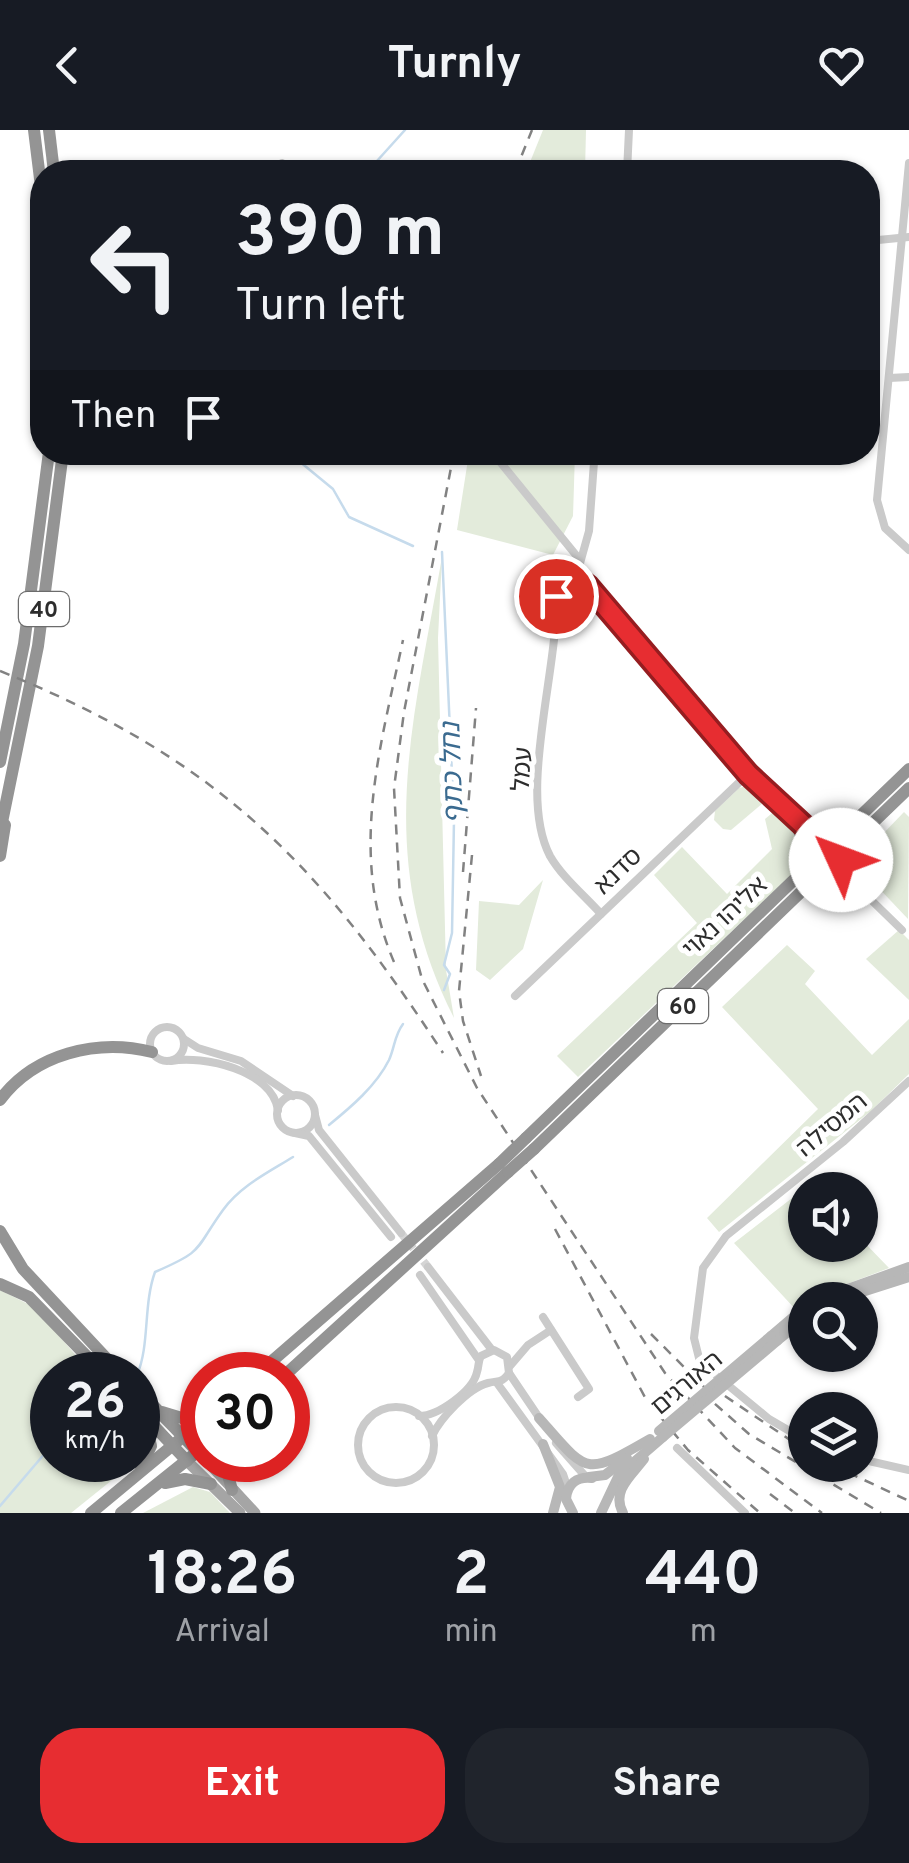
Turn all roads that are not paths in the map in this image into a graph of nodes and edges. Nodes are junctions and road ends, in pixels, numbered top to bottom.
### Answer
1 (34, 130) edge
2 (48, 130) edge
3 (630, 130) edge
4 (38, 160) edge
5 (52, 160) edge
6 (628, 160) edge
7 (909, 163) edge
8 (906, 236) edge
9 (880, 239) edge
10 (909, 377) edge
11 (888, 378) junction
12 (47, 465) edge
13 (61, 465) edge
14 (502, 465) edge
15 (594, 465) edge
16 (909, 550) edge
17 (580, 558) junction
18 (566, 567) junction
19 (578, 576) junction
20 (576, 589) junction
21 (556, 590) junction
22 (566, 594) junction
23 (596, 594) junction
24 (556, 608) junction
25 (7, 763) edge
26 (909, 769) edge
27 (748, 774) junction
28 (909, 788) edge
29 (850, 827) junction
30 (801, 828) junction
31 (0, 832) edge
32 (0, 856) edge
33 (830, 856) junction
34 (800, 876) junction
35 (601, 914) junction
36 (902, 930) dead end
37 (516, 996) dead end
38 (184, 1038) junction
39 (152, 1052) junction
40 (171, 1061) junction
41 (909, 1080) edge
42 (293, 1096) junction
43 (0, 1100) edge
44 (278, 1110) junction
45 (315, 1115) junction
46 (283, 1127) junction
47 (295, 1132) junction
48 (272, 1136) dead end
49 (530, 1143) junction
50 (504, 1168) junction
51 (0, 1228) edge
52 (401, 1233) tunnel mouth
53 (391, 1237) tunnel mouth
54 (909, 1267) edge
55 (428, 1268) tunnel mouth
56 (420, 1275) tunnel mouth
57 (909, 1277) edge
58 (867, 1282) edge
59 (0, 1284) edge
60 (878, 1287) edge
61 (543, 1317) dead end
62 (788, 1325) edge
63 (551, 1330) junction
64 (788, 1330) edge
65 (774, 1339) junction
66 (528, 1346) junction
67 (496, 1351) junction
68 (84, 1352) edge
69 (100, 1352) edge
70 (284, 1352) edge
71 (309, 1352) edge
72 (478, 1359) junction
73 (510, 1369) junction
74 (478, 1372) junction
75 (493, 1383) junction
76 (578, 1397) dead end
77 (419, 1416) junction
78 (538, 1418) junction
79 (160, 1425) edge
80 (788, 1430) edge
81 (432, 1436) junction
82 (658, 1436) junction
83 (178, 1441) joint
84 (543, 1444) junction
85 (678, 1448) dead end
86 (160, 1456) edge
87 (878, 1463) edge
88 (180, 1469) edge
89 (909, 1470) edge
90 (587, 1478) junction
91 (129, 1482) edge
92 (224, 1482) edge
93 (230, 1482) edge
94 (210, 1484) joint
95 (232, 1490) junction
96 (568, 1490) junction
97 (149, 1491) junction
98 (607, 1507) edge
99 (567, 1510) edge
100 (91, 1513) edge
101 (120, 1513) edge
102 (240, 1513) edge
103 (255, 1513) edge
104 (553, 1513) edge
105 (624, 1513) edge
106 (745, 1513) edge

1 - 4 highway
2 - 5 highway
3 - 6 street
7 - 8 street
8 - 9 street
8 - 11 street
10 - 11 street
11 - 16 street
12 - 25 highway, 40
13 - 25 highway, 40
14 - 17 street
15 - 17 street
17 - 18 street
17 - 19 street
18 - 19 street
18 - 21 street
19 - 20 street
19 - 23 street
20 - 22 street
20 - 23 street
21 - 22 street
21 - 24 street, עמל
22 - 24 street, עמל
23 - 27 street
24 - 35 street, עמל
25 - 31 highway, 40
25 - 32 highway
26 - 29 highway, אליהו נאוי / 60
27 - 30 street
27 - 35 street, סדנא
28 - 33 highway, אליהו נאוי / 60
29 - 30 highway
29 - 33 highway, אליהו נאוי / 60
30 - 33 street
30 - 34 highway
33 - 34 highway, אליהו נאוי / 60
33 - 36 street
33 - 49 highway, אליהו נאוי / 60
34 - 49 highway, אליהו נאוי / 60
35 - 37 street, סדנא
38 - 39 street
38 - 40 street
38 - 42 street
39 - 40 street
39 - 43 highway
40 - 44 street
41 - 80 street, המסילה
42 - 44 street
42 - 45 street
44 - 46 street
45 - 47 street
45 - 52 street
46 - 47 street
46 - 48 street
47 - 53 street
49 - 50 highway, 60, bridge
50 - 70 highway, 60
50 - 71 highway, 60
51 - 69 highway
54 - 58 street
55 - 67 street
56 - 72 street
57 - 60 street
59 - 68 highway
61 - 63 street
62 - 65 street, האורגים
63 - 66 street
63 - 76 street
64 - 65 street, האורגים
65 - 82 street, האורגים, bridge
66 - 67 street
66 - 73 street
67 - 72 street
67 - 73 street
72 - 74 street
73 - 75 street
73 - 78 street
74 - 75 street
74 - 77 street
75 - 81 street
75 - 84 street
77 - 81 street
77 - 81 street
78 - 82 street
78 - 90 street
79 - 83 highway
82 - 90 street, האורגים
82 - 98 street, האורגים
82 - 105 street
83 - 86 highway
84 - 96 street
84 - 104 street
85 - 106 street
87 - 89 street
88 - 97 highway
90 - 96 street, האורגים
90 - 98 street
91 - 100 highway
92 - 95 main road
93 - 95 highway
94 - 97 highway
94 - 102 main road
95 - 103 main road
96 - 99 street
97 - 101 highway

